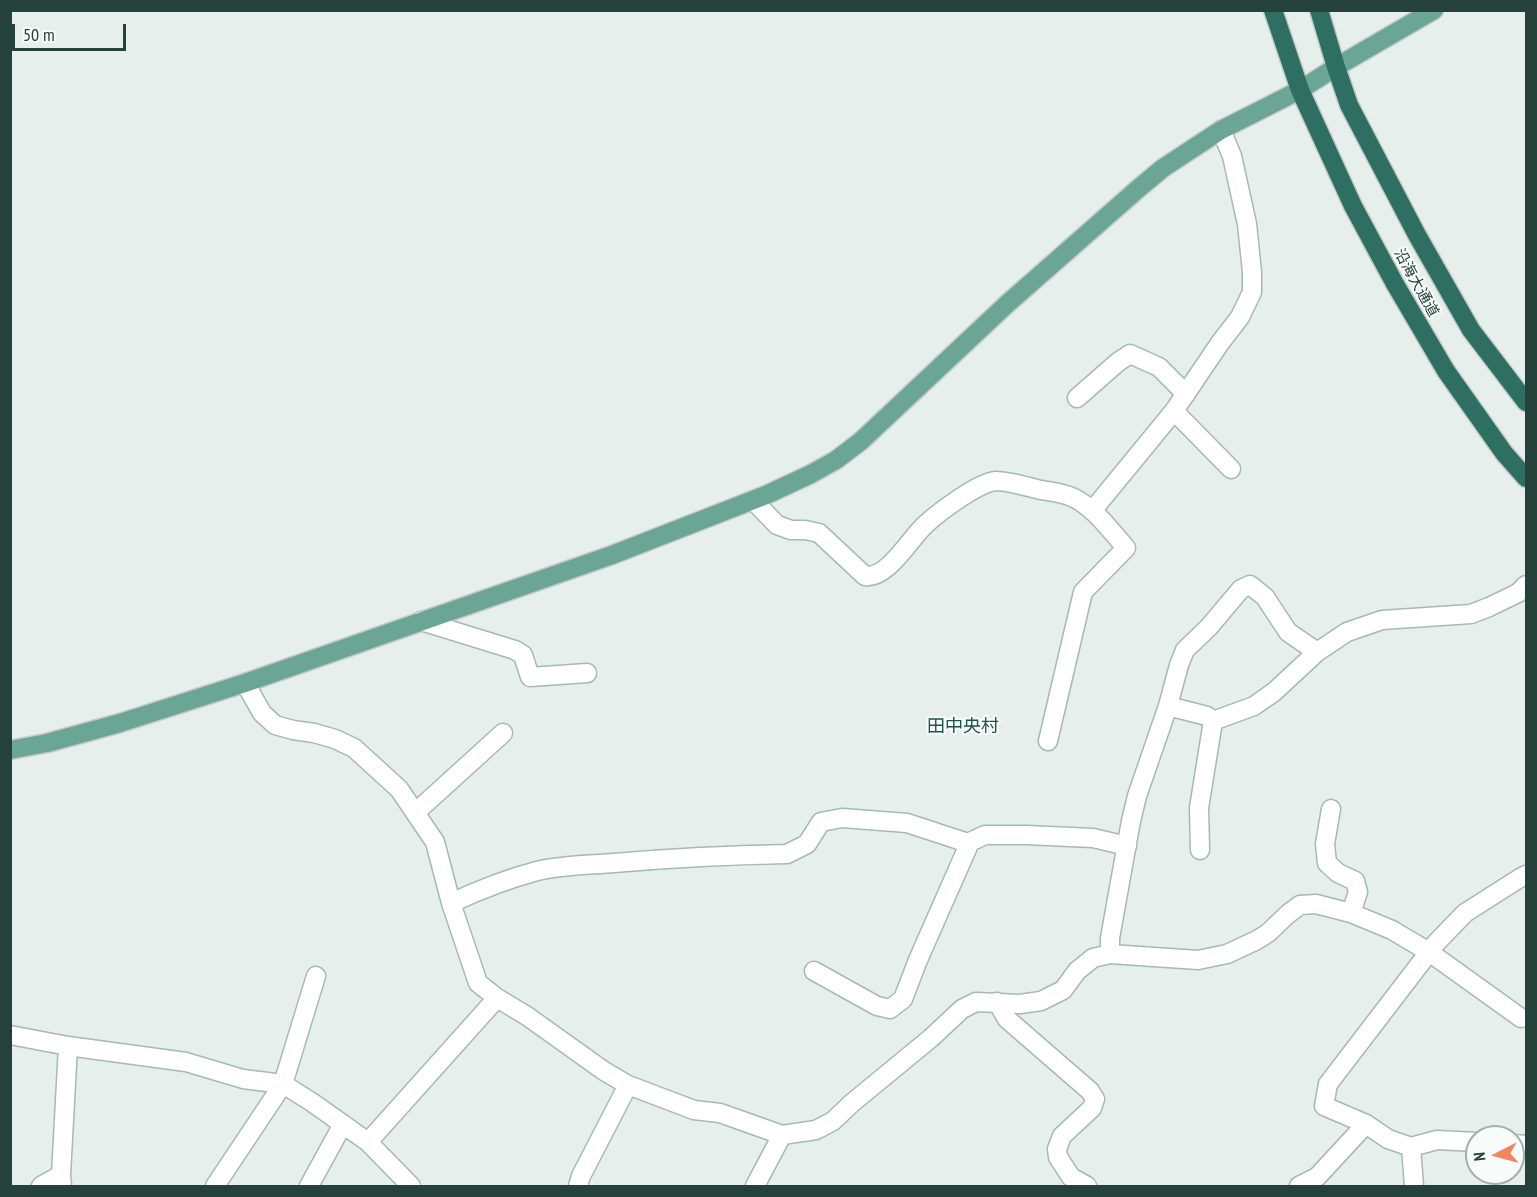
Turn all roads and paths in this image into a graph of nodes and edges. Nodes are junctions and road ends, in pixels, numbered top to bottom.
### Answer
1 (1274, 10) edge
2 (1319, 10) edge
3 (1434, 10) edge
4 (1336, 67) junction
5 (1300, 90) junction
6 (1221, 130) junction
7 (1186, 394) junction
8 (1077, 398) dead end
9 (1527, 402) edge
10 (1174, 411) junction
11 (1231, 470) dead end
12 (1527, 478) edge
13 (753, 500) junction
14 (1092, 511) junction
15 (1527, 585) edge
16 (421, 621) junction
17 (1317, 652) junction
18 (587, 673) dead end
19 (245, 683) junction
20 (1168, 706) junction
21 (1213, 721) junction
22 (503, 733) dead end
23 (1048, 741) dead end
24 (10, 750) edge
25 (1331, 809) dead end
26 (416, 812) junction
27 (970, 842) junction
28 (1127, 846) junction
29 (1200, 850) dead end
30 (1527, 875) edge
31 (451, 903) junction
32 (1351, 913) junction
33 (1429, 952) junction
34 (1110, 954) junction
35 (814, 971) dead end
36 (316, 976) dead end
37 (498, 998) junction
38 (997, 1002) junction
39 (1521, 1018) dead end
40 (10, 1035) edge
41 (68, 1046) junction
42 (283, 1084) junction
43 (628, 1085) junction
44 (343, 1124) junction
45 (1366, 1125) junction
46 (782, 1135) junction
47 (1465, 1141) edge
48 (368, 1142) junction
49 (1411, 1147) junction
50 (61, 1181) edge
51 (1073, 1183) edge
52 (40, 1186) edge
53 (215, 1186) edge
54 (309, 1186) edge
55 (411, 1186) edge
56 (578, 1186) edge
57 (755, 1186) edge
58 (1299, 1186) edge
59 (1414, 1186) edge

1 - 5 highway, 沿海大通道
2 - 4 highway, 沿海大通道
3 - 4 main road
4 - 5 main road
4 - 9 highway, 沿海大通道
5 - 6 main road
5 - 12 highway, 沿海大通道
6 - 7 street
6 - 13 main road
7 - 8 street
7 - 10 street
10 - 11 street
10 - 14 street
13 - 14 street
13 - 16 main road
14 - 23 street
15 - 17 street
16 - 18 street
16 - 19 main road
17 - 20 street
17 - 21 street
19 - 24 main road
19 - 26 street
20 - 21 street
20 - 28 street
21 - 29 street
22 - 26 street
25 - 32 street
26 - 31 street
27 - 28 street
27 - 31 street
27 - 35 street
28 - 34 street
30 - 33 street
31 - 37 street
32 - 33 street
32 - 34 street
33 - 39 street
33 - 45 street
34 - 38 street
36 - 42 street
37 - 43 street
37 - 48 street
38 - 46 street
38 - 51 street
40 - 41 street
41 - 42 street
41 - 50 street
42 - 44 street
42 - 53 street
43 - 46 street
43 - 56 street
44 - 48 street
44 - 54 street
45 - 49 street
45 - 58 street
46 - 57 street
47 - 49 street
48 - 55 street
49 - 59 street
50 - 52 street

